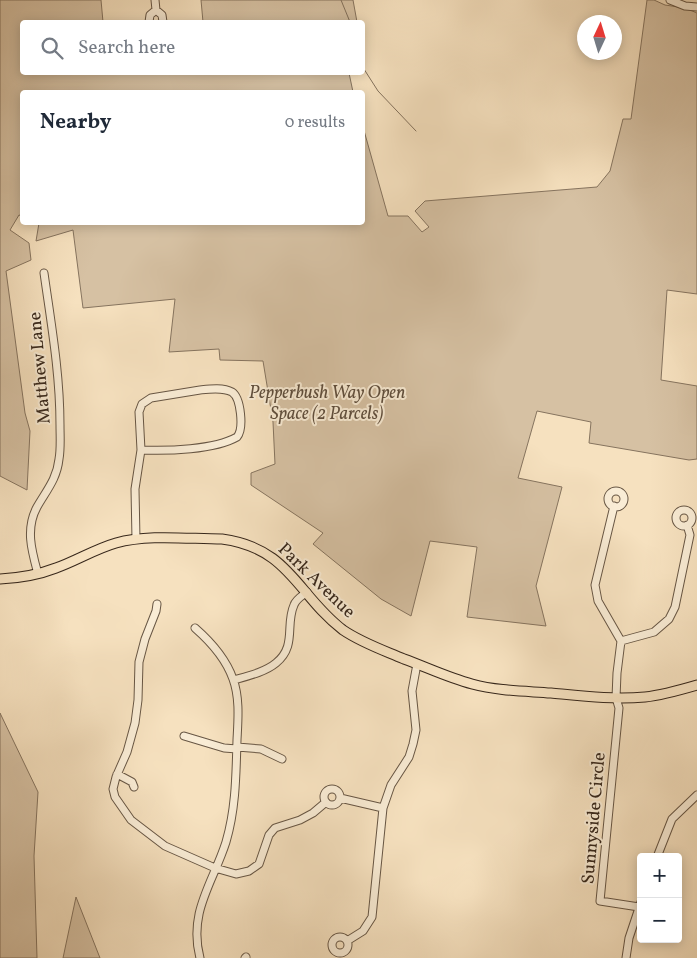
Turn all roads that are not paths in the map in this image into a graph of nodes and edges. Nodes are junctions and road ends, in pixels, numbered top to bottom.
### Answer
1 (155, 0) edge
2 (670, 0) edge
3 (686, 3) edge
4 (697, 7) edge
5 (156, 10) junction
6 (149, 20) edge
7 (163, 20) edge
8 (44, 272) dead end
9 (141, 450) junction
10 (614, 506) dead end
11 (687, 525) dead end
12 (136, 539) junction
13 (38, 574) junction
14 (0, 579) edge
15 (307, 592) junction
16 (157, 604) dead end
17 (195, 628) dead end
18 (621, 641) junction
19 (417, 664) junction
20 (234, 680) junction
21 (697, 685) edge
22 (616, 698) junction
23 (184, 736) dead end
24 (237, 748) junction
25 (282, 759) dead end
26 (117, 774) junction
27 (134, 787) dead end
28 (697, 795) edge
29 (340, 798) junction
30 (326, 802) junction
31 (382, 808) junction
32 (659, 853) edge
33 (215, 868) junction
34 (637, 904) edge
35 (637, 912) edge
36 (347, 941) dead end
37 (200, 958) edge
38 (626, 958) edge

1 - 5 street
2 - 3 street
3 - 4 street
5 - 6 street
5 - 7 street
8 - 13 street, Matthew Lane
9 - 9 street
9 - 12 street
10 - 18 street
11 - 18 street
12 - 13 main road, Park Avenue
12 - 15 main road, Park Avenue
13 - 14 main road, Park Avenue
15 - 19 main road, Park Avenue
15 - 20 street
16 - 26 street
17 - 20 street
18 - 22 street
19 - 22 main road, Park Avenue
19 - 31 street
20 - 24 street
21 - 22 main road, Park Avenue
22 - 34 street, Sunnyside Circle
23 - 24 street
24 - 25 street
24 - 33 street
26 - 27 street
26 - 33 street
28 - 32 street
29 - 30 street
29 - 30 street
29 - 31 street
30 - 33 street
31 - 36 street
33 - 37 street
35 - 38 street

